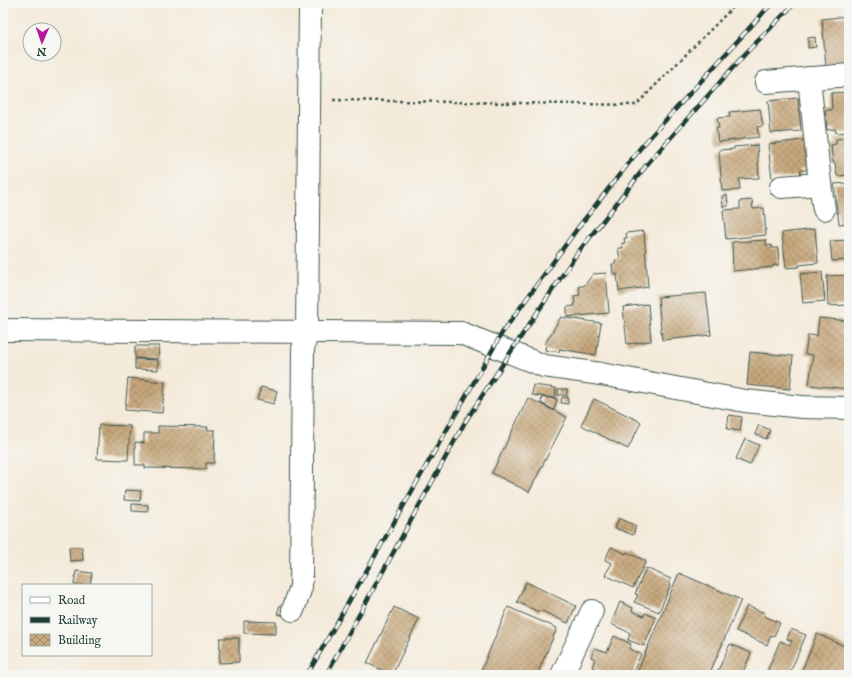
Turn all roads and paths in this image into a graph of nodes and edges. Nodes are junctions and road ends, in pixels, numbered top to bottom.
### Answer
1 (310, 3) edge
2 (737, 3) edge
3 (849, 75) edge
4 (810, 78) junction
5 (766, 82) dead end
6 (309, 100) junction
7 (820, 184) junction
8 (781, 187) dead end
9 (824, 209) dead end
10 (3, 330) edge
11 (307, 332) junction
12 (849, 408) edge
13 (293, 610) dead end
14 (592, 611) dead end
15 (562, 675) edge

1 - 6 street
2 - 6 path
3 - 4 street
4 - 5 street
4 - 7 street
6 - 11 street
7 - 8 street
7 - 9 street
10 - 11 street
11 - 12 street
11 - 13 street
14 - 15 street

